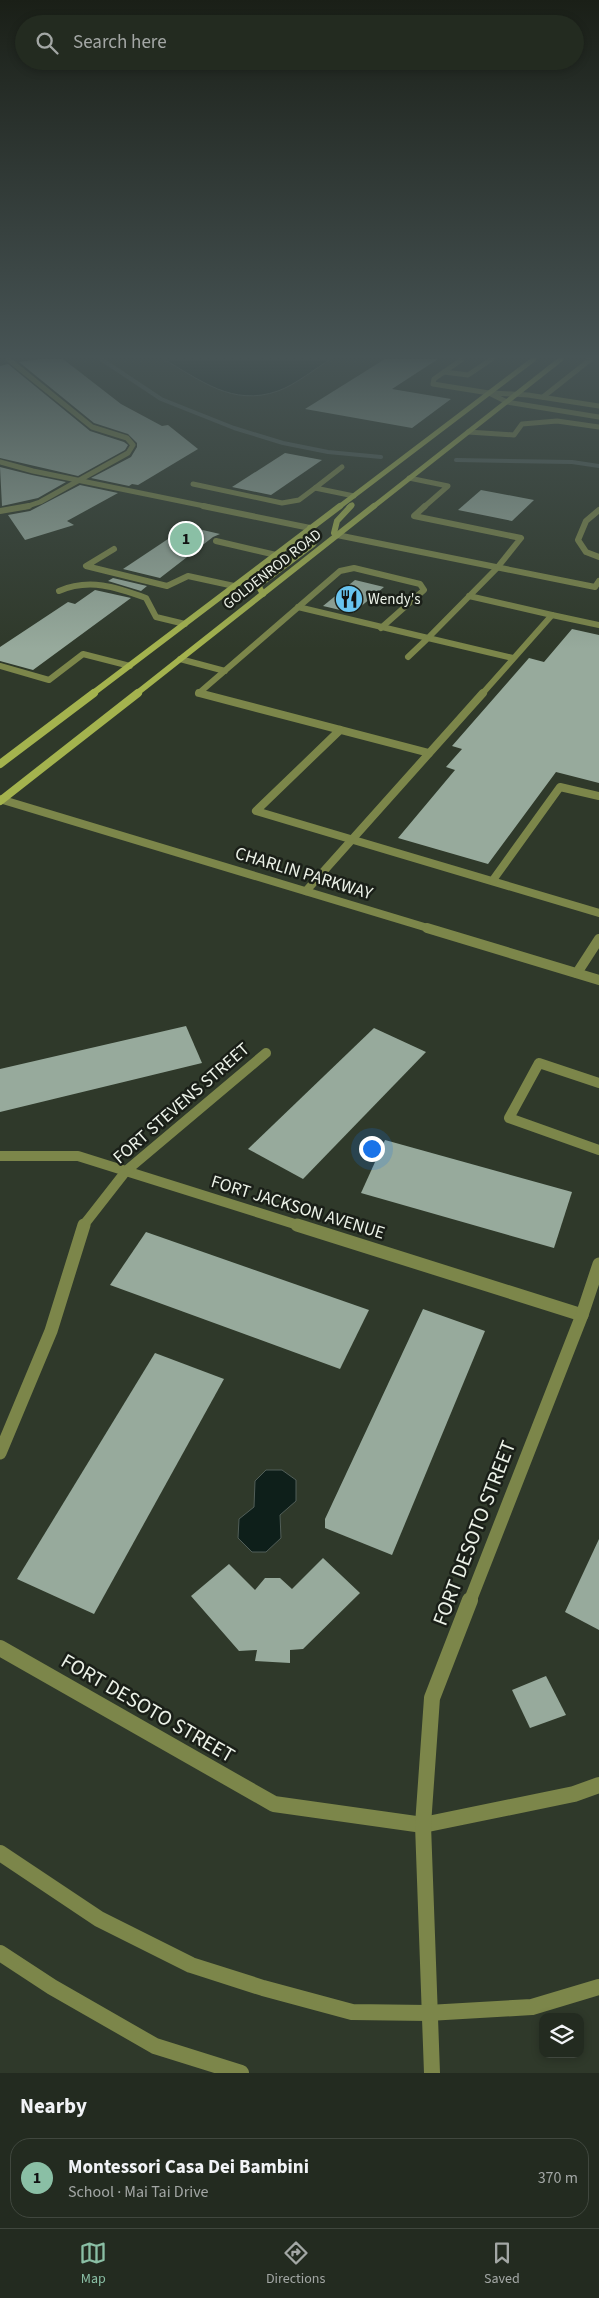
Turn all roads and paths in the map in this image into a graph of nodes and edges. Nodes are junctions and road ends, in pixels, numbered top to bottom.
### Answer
1 (123, 456) edge
2 (408, 456) edge
3 (438, 456) edge
4 (0, 462) edge
5 (342, 467) dead end
6 (409, 478) junction
7 (78, 480) junction
8 (373, 483) junction
9 (193, 484) dead end
10 (315, 488) junction
11 (354, 496) junction
12 (599, 510) edge
13 (0, 511) edge
14 (310, 528) junction
15 (337, 535) junction
16 (216, 541) dead end
17 (114, 549) dead end
18 (276, 554) junction
19 (599, 556) edge
20 (497, 568) junction
21 (598, 585) edge
22 (234, 586) junction
23 (59, 591) dead end
24 (263, 594) junction
25 (469, 596) junction
26 (299, 606) junction
27 (552, 615) junction
28 (185, 624) junction
29 (599, 626) edge
30 (382, 628) junction
31 (428, 638) junction
32 (408, 657) dead end
33 (513, 658) junction
34 (180, 659) junction
35 (0, 666) edge
36 (130, 666) junction
37 (225, 671) junction
38 (340, 730) junction
39 (429, 753) junction
40 (0, 764) edge
41 (599, 796) edge
42 (1, 800) edge
43 (351, 839) junction
44 (493, 880) junction
45 (306, 891) junction
46 (599, 913) edge
47 (599, 939) edge
48 (577, 973) junction
49 (599, 980) edge
50 (266, 1053) dead end
51 (599, 1083) edge
52 (599, 1150) edge
53 (0, 1156) edge
54 (126, 1171) junction
55 (599, 1264) edge
56 (582, 1315) junction
57 (0, 1454) edge
58 (0, 1648) edge
59 (599, 1785) edge
60 (423, 1826) junction
61 (0, 1852) edge
62 (0, 1953) edge
63 (599, 1987) edge
64 (428, 2012) junction
65 (242, 2073) edge
66 (432, 2073) edge

1 - 7 street
2 - 8 main road, GOLDENROD ROAD
3 - 6 main road, GOLDENROD ROAD
4 - 7 street
5 - 10 street
6 - 15 main road, GOLDENROD ROAD
6 - 20 street
7 - 13 street
7 - 14 street
8 - 11 main road, GOLDENROD ROAD
8 - 15 main road
9 - 10 street
10 - 11 street
11 - 14 main road, GOLDENROD ROAD
12 - 19 street
14 - 18 main road, GOLDENROD ROAD
14 - 24 main road
15 - 20 street
15 - 24 main road, GOLDENROD ROAD
16 - 18 street
17 - 22 street
18 - 22 main road, GOLDENROD ROAD
20 - 21 street
20 - 25 street
22 - 28 main road, GOLDENROD ROAD
23 - 28 street
24 - 34 main road, GOLDENROD ROAD
25 - 27 street
25 - 31 street
26 - 30 street
26 - 30 street
26 - 37 street
27 - 29 street
27 - 33 street
28 - 36 main road, GOLDENROD ROAD
30 - 31 street
31 - 32 street
31 - 33 street
33 - 39 street
34 - 37 street
34 - 42 main road, GOLDENROD ROAD
35 - 36 street
36 - 40 main road, GOLDENROD ROAD
37 - 38 street
38 - 39 street
38 - 43 street
39 - 43 street
41 - 44 street
42 - 45 street, CHARLIN PARKWAY
43 - 44 street
43 - 45 street
44 - 46 street
45 - 48 street, CHARLIN PARKWAY
47 - 48 street
48 - 49 street, CHARLIN PARKWAY
50 - 54 street, FORT STEVENS STREET
51 - 52 street
53 - 54 street, FORT JACKSON AVENUE
54 - 56 street, FORT JACKSON AVENUE
54 - 57 street, FORT STEVENS STREET
55 - 56 street, FORT DESOTO STREET
56 - 60 street, FORT DESOTO STREET
58 - 60 street, FORT DESOTO STREET
59 - 60 street, FORT DESOTO STREET
60 - 64 street, FORT DESOTO STREET
61 - 64 street
62 - 65 street
63 - 64 street
64 - 66 street, FORT DESOTO STREET

